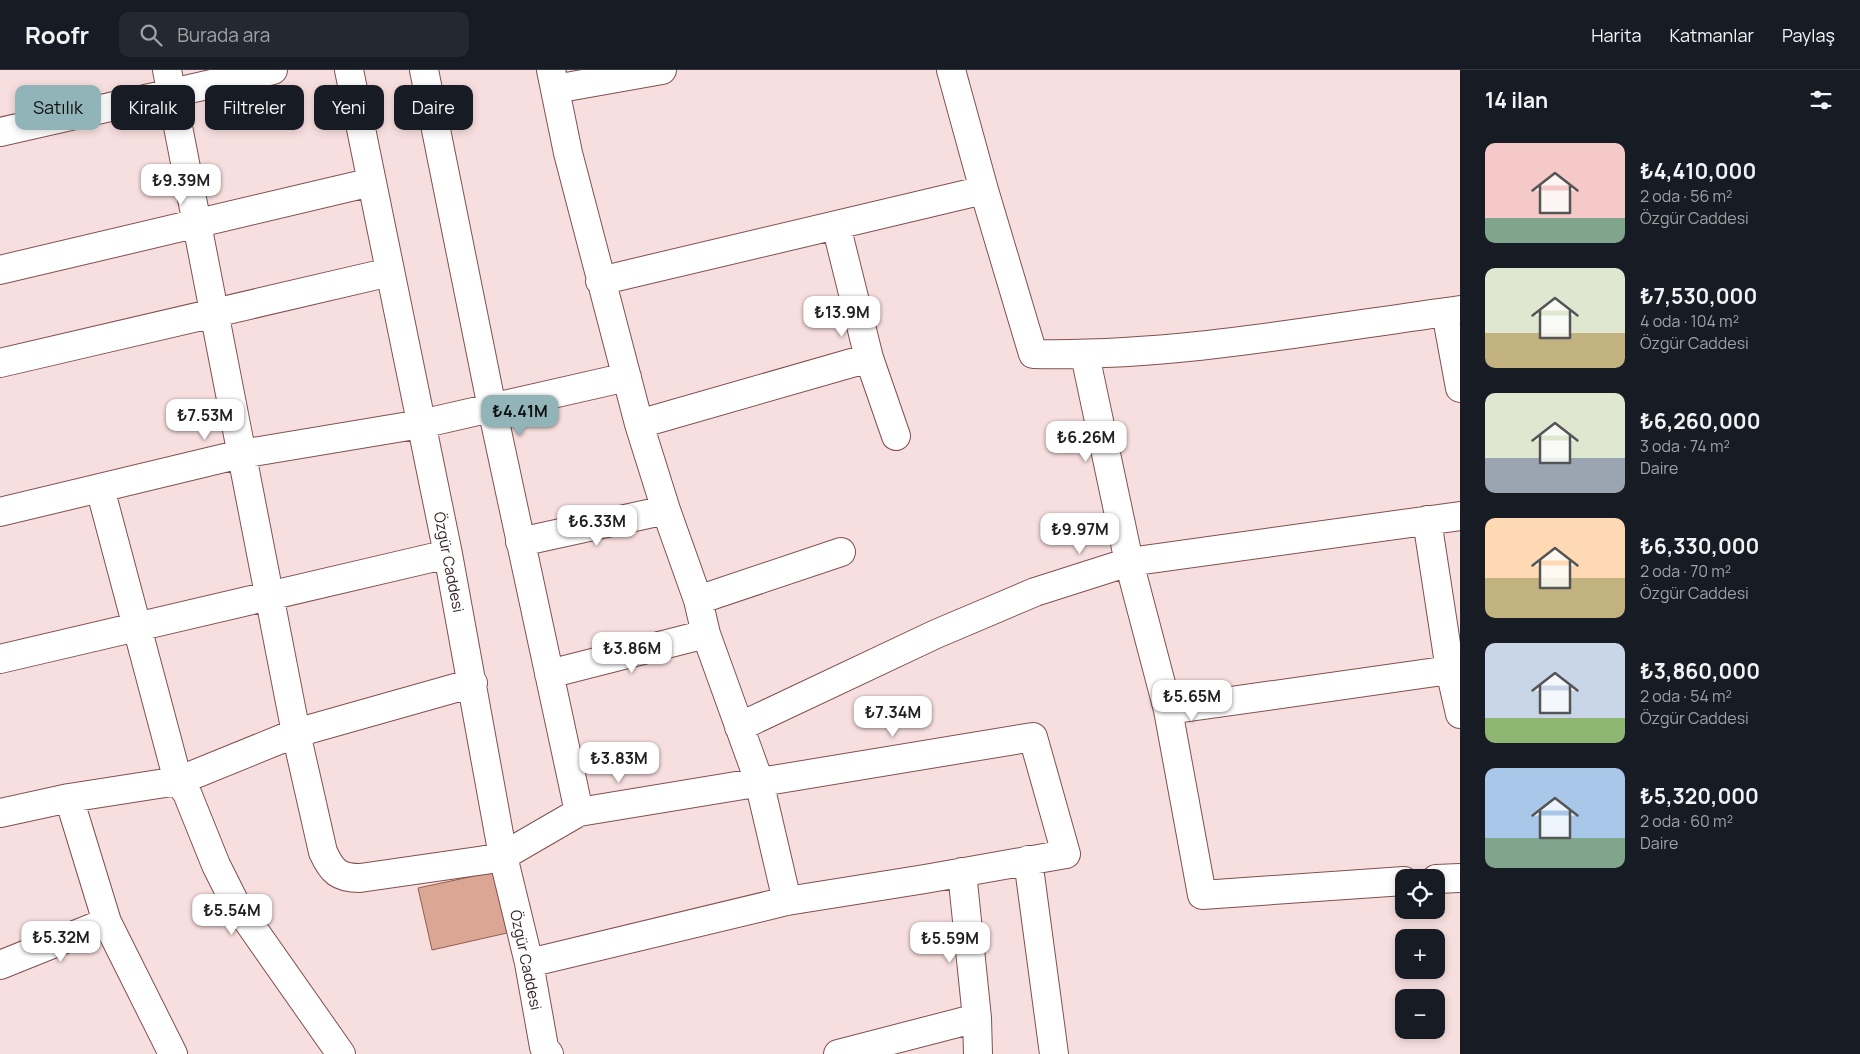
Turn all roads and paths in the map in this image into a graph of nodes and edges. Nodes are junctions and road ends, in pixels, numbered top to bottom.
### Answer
1 (273, 70) edge
2 (349, 70) edge
3 (424, 70) edge
4 (662, 70) edge
5 (951, 70) edge
6 (553, 80) edge
7 (170, 82) edge
8 (0, 132) edge
9 (372, 182) junction
10 (984, 190) junction
11 (197, 224) junction
12 (836, 225) junction
13 (0, 270) edge
14 (390, 272) junction
15 (600, 280) junction
16 (1453, 311) edge
17 (214, 314) junction
18 (1085, 355) junction
19 (869, 358) junction
20 (0, 364) edge
21 (627, 378) junction
22 (1460, 388) edge
23 (492, 408) junction
24 (421, 424) junction
25 (639, 424) junction
26 (896, 436) dead end
27 (241, 454) junction
28 (100, 488) junction
29 (666, 510) junction
30 (0, 512) edge
31 (1460, 516) edge
32 (1427, 520) junction
33 (520, 542) junction
34 (841, 552) dead end
35 (448, 554) junction
36 (1129, 562) junction
37 (269, 596) junction
38 (698, 600) junction
39 (137, 627) junction
40 (706, 634) junction
41 (0, 659) edge
42 (1450, 670) junction
43 (548, 674) junction
44 (472, 683) junction
45 (1168, 710) junction
46 (1460, 713) edge
47 (739, 727) junction
48 (296, 734) junction
49 (178, 780) junction
50 (759, 781) junction
51 (69, 798) junction
52 (579, 812) junction
53 (0, 813) edge
54 (504, 856) junction
55 (1028, 860) junction
56 (962, 872) junction
57 (1460, 878) edge
58 (1445, 879) edge
59 (1395, 882) edge
60 (787, 901) junction
61 (107, 922) junction
62 (529, 963) junction
63 (0, 965) edge
64 (977, 1018) junction
65 (541, 1052) edge
66 (173, 1054) edge
67 (341, 1054) edge
68 (838, 1054) edge
69 (978, 1054) edge
70 (1054, 1054) edge

1 - 7 street
2 - 9 street, Özgür Caddesi
3 - 23 street
4 - 6 street
5 - 10 street
6 - 15 street
7 - 8 street
7 - 11 street
9 - 11 street
9 - 14 street, Özgür Caddesi
10 - 12 street
10 - 18 street
11 - 13 street
11 - 17 street
12 - 15 street
12 - 19 street
14 - 17 street
14 - 24 street, Özgür Caddesi
15 - 21 street
16 - 18 street
16 - 22 street
17 - 20 street
17 - 27 street
18 - 36 street
19 - 25 street
19 - 26 street
21 - 23 street
21 - 25 street
23 - 24 street
23 - 33 street
24 - 27 street
24 - 35 street, Özgür Caddesi
25 - 29 street
27 - 28 street
27 - 37 street
28 - 30 street
28 - 39 street
29 - 33 street
29 - 38 street
31 - 32 street
32 - 36 street
32 - 42 street
33 - 43 street
34 - 38 street
35 - 37 street
35 - 44 street, Özgür Caddesi
36 - 45 street
36 - 47 street
37 - 39 street
37 - 48 street
38 - 40 street
39 - 41 street
39 - 49 street
40 - 43 street
40 - 47 street
42 - 45 street
42 - 46 street
43 - 52 street
44 - 48 street
44 - 54 street, Özgür Caddesi
45 - 59 street
47 - 50 street
48 - 49 street
48 - 54 street
49 - 51 street
49 - 67 street
50 - 52 street
50 - 55 street
50 - 60 street
51 - 53 street
51 - 61 street
52 - 54 street
54 - 62 street, Özgür Caddesi
55 - 56 street
55 - 70 street
56 - 60 street
56 - 64 street
57 - 58 street
60 - 62 street
61 - 63 street
61 - 66 street
62 - 65 street, Özgür Caddesi
64 - 68 street
64 - 69 street

